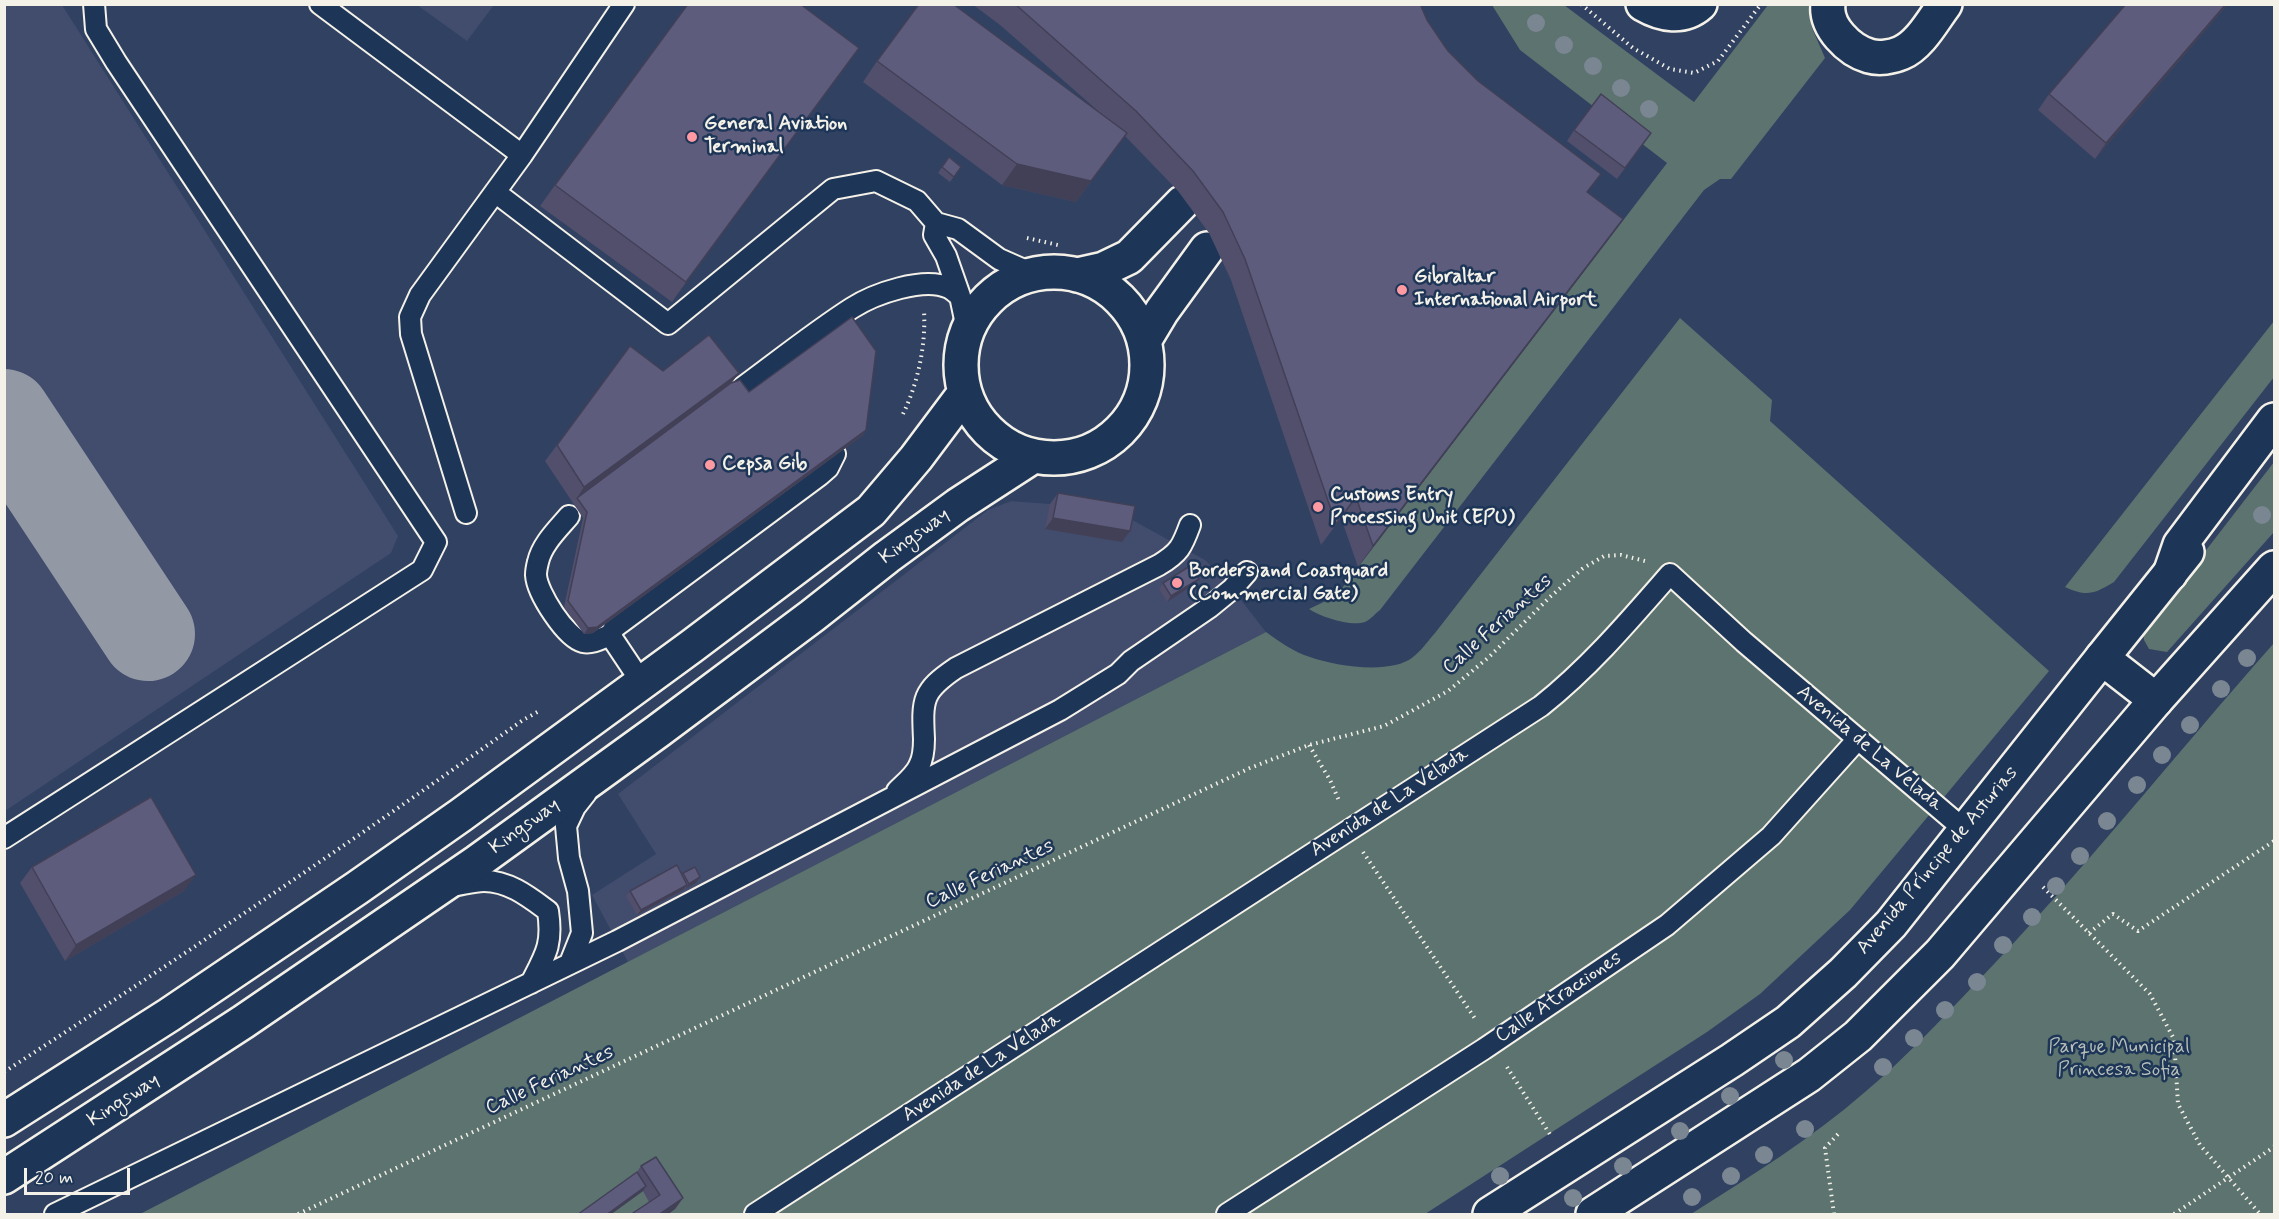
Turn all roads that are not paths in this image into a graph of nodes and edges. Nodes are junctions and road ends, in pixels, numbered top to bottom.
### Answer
1 (94, 4) edge
2 (320, 4) edge
3 (624, 4) edge
4 (1643, 4) edge
5 (1700, 4) edge
6 (1828, 4) edge
7 (1945, 4) edge
8 (522, 155) junction
9 (495, 192) junction
10 (1182, 203) dead end
11 (936, 223) junction
12 (1207, 249) dead end
13 (1033, 274) junction
14 (1077, 275) junction
15 (960, 296) junction
16 (844, 314) junction
17 (968, 329) junction
18 (834, 332) edge
19 (1144, 341) junction
20 (802, 345) junction
21 (787, 366) edge
22 (739, 390) edge
23 (964, 394) junction
24 (2274, 420) edge
25 (2274, 440) edge
26 (835, 454) edge
27 (1032, 457) junction
28 (466, 513) dead end
29 (569, 516) dead end
30 (740, 524) edge
31 (1190, 525) dead end
32 (726, 546) junction
33 (2274, 568) edge
34 (1247, 572) dead end
35 (2170, 574) junction
36 (610, 634) junction
37 (2102, 658) junction
38 (642, 683) junction
39 (2156, 700) junction
40 (1858, 739) junction
41 (601, 772) junction
42 (889, 799) junction
43 (1966, 831) junction
44 (4, 838) edge
45 (439, 888) junction
46 (570, 963) junction
47 (531, 982) junction
48 (4, 1120) edge
49 (4, 1178) edge
50 (55, 1215) edge
51 (754, 1215) edge
52 (1227, 1215) edge
53 (1490, 1215) edge
54 (1593, 1215) edge

1 - 44 lane
2 - 8 lane
3 - 8 lane
4 - 5 main road
6 - 7 main road
8 - 9 lane
9 - 11 lane
9 - 28 lane
10 - 14 main road
11 - 13 lane
11 - 15 lane
12 - 19 main road
13 - 14 main road
13 - 17 main road
14 - 19 main road
15 - 16 lane
15 - 17 lane
16 - 18 lane
16 - 20 lane
17 - 23 main road
19 - 27 main road
20 - 21 lane
20 - 22 lane
23 - 27 main road
23 - 38 main road
24 - 35 main road
25 - 35 main road, Avenida Príncipe de Asturias
26 - 32 lane
27 - 41 main road, Kingsway
29 - 36 lane
30 - 32 lane
31 - 42 lane
32 - 36 lane
33 - 39 main road
34 - 42 lane
35 - 37 main road, Avenida Príncipe de Asturias
36 - 38 lane
37 - 39 main road
37 - 43 main road, Avenida Príncipe de Asturias
38 - 48 main road
39 - 54 main road
40 - 43 lane, Avenida de La Velada
40 - 51 lane, Avenida de La Velada
40 - 52 lane, Calle Atracciones
41 - 45 main road, Kingsway
41 - 46 lane
42 - 46 lane
43 - 53 main road, Avenida Príncipe de Asturias
45 - 47 lane
45 - 49 main road, Kingsway
46 - 47 lane
47 - 50 lane

